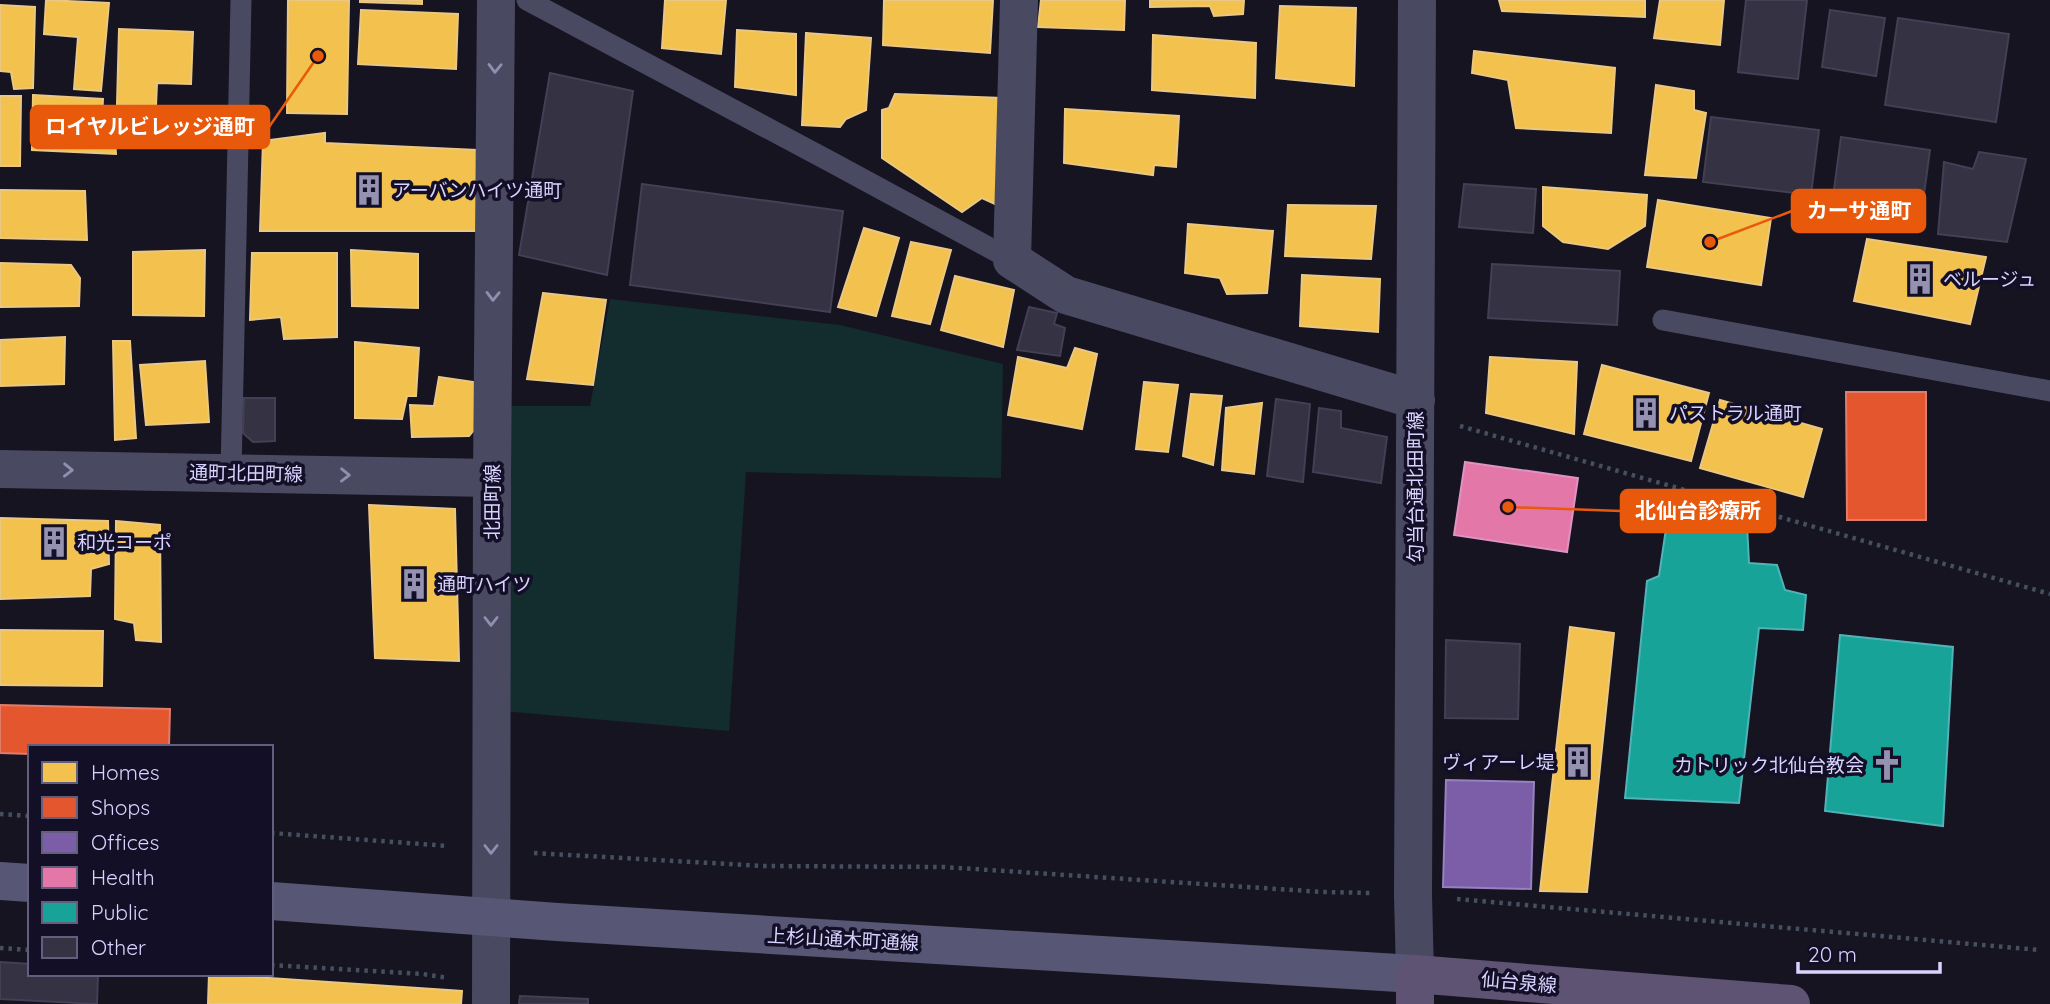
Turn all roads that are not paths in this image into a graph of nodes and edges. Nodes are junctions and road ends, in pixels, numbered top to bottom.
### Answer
1 (241, 0) edge
2 (496, 0) edge
3 (527, 0) edge
4 (1018, 0) edge
5 (1417, 0) edge
6 (1012, 260) junction
7 (1663, 320) dead end
8 (2050, 391) edge
9 (1415, 407) junction
10 (0, 469) edge
11 (231, 473) junction
12 (492, 478) junction
13 (0, 881) edge
14 (28, 883) edge
15 (273, 901) edge
16 (492, 916) junction
17 (1415, 989) edge
18 (491, 1004) edge
19 (1791, 1004) edge

1 - 11 lane
2 -> 12 street, 北田町線
3 - 6 lane
4 - 6 street
5 - 9 street, 勾当台通北田町線
6 - 9 street
7 - 8 lane
9 - 17 street, 勾当台通北田町線
10 -> 11 street, 通町北田町線
11 -> 12 street, 通町北田町線
12 -> 16 street, 北田町線
13 - 14 street
15 - 16 street, 上杉山通木町通線
16 - 17 street, 上杉山通木町通線
16 - 18 street, 北田町線
17 - 19 main road, 仙台泉線

